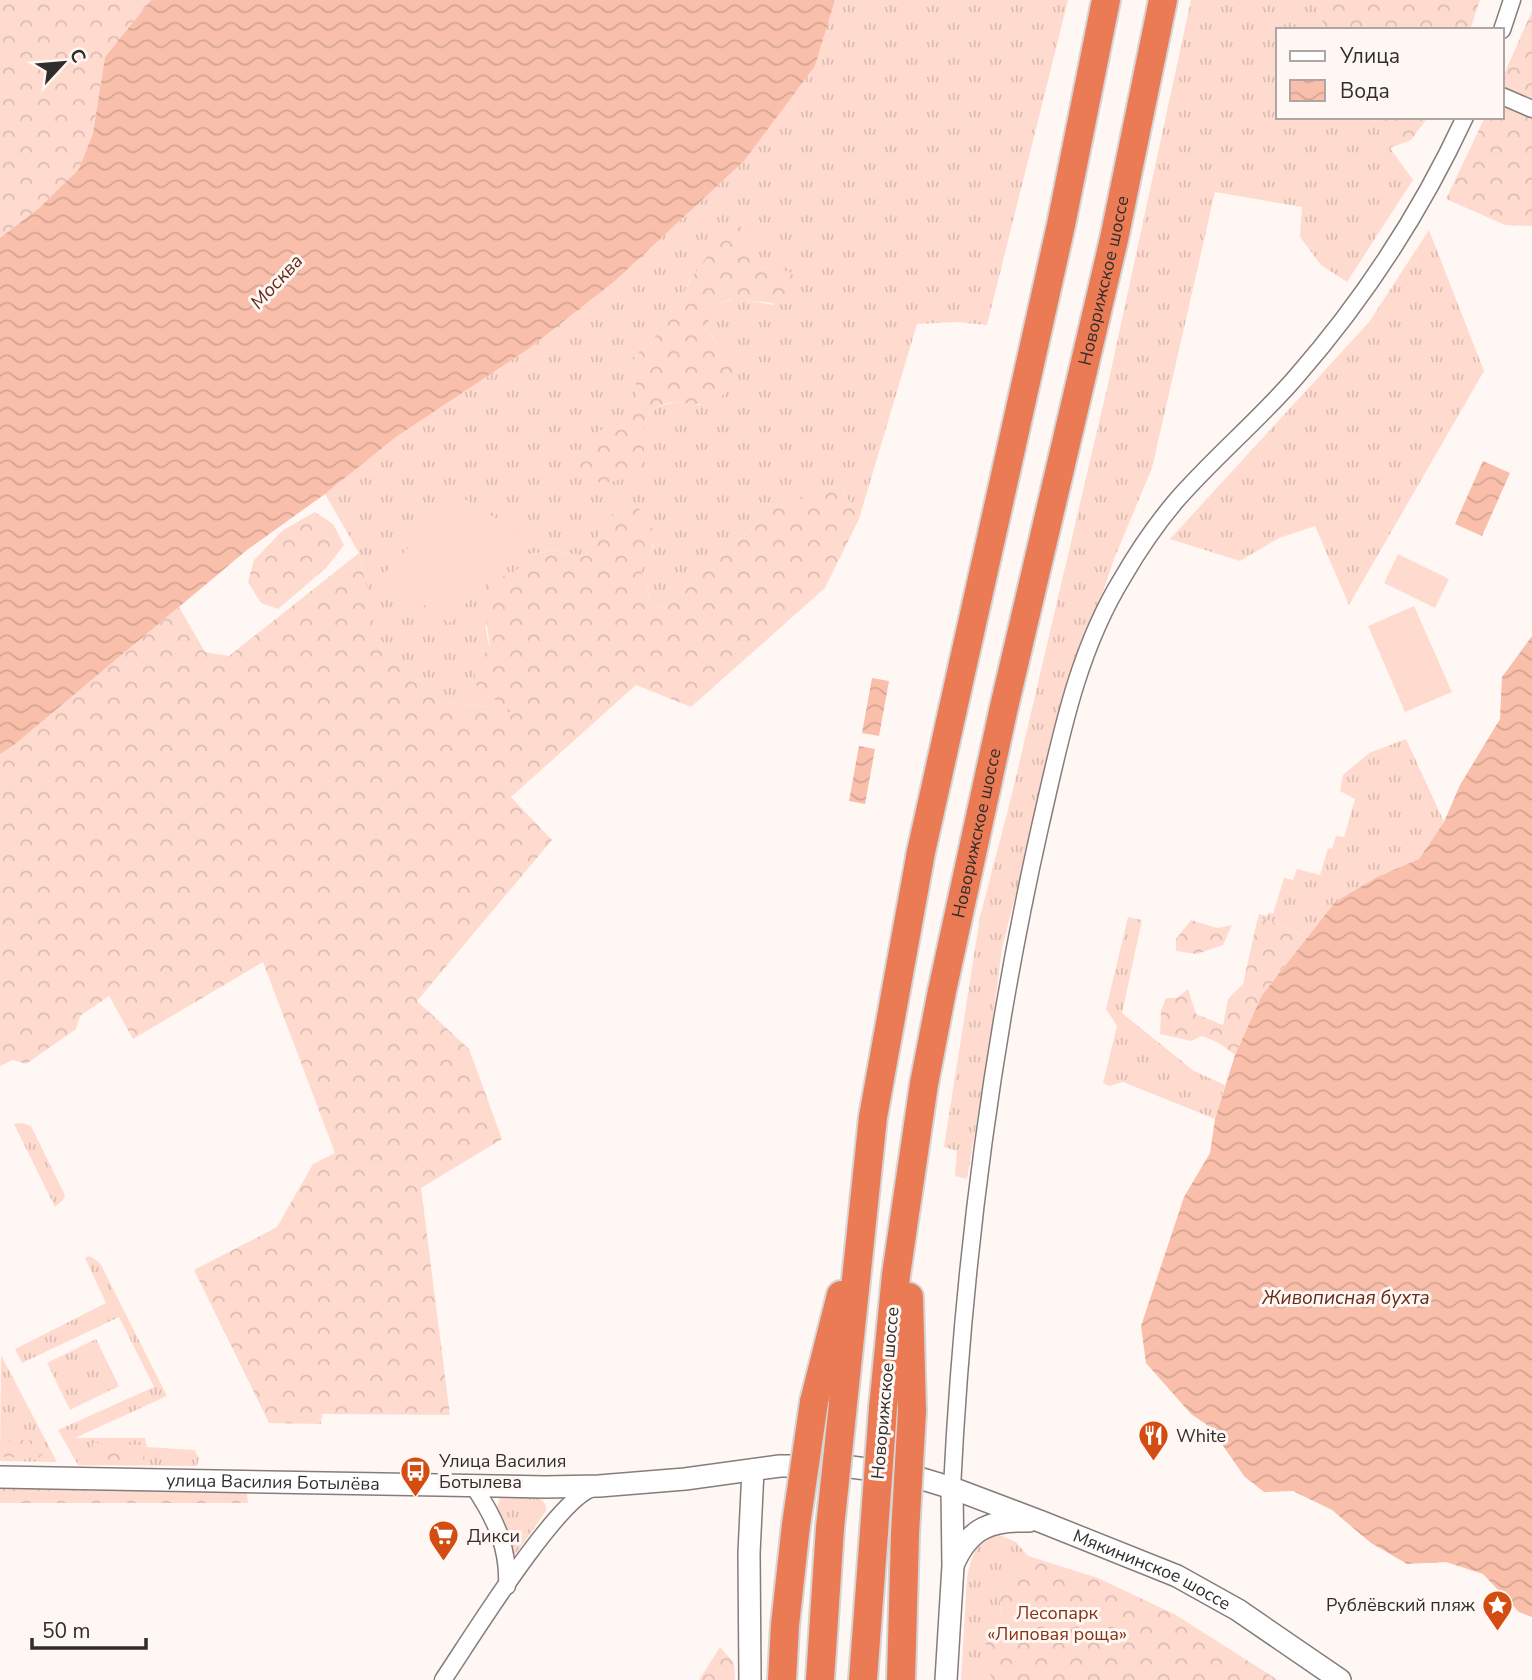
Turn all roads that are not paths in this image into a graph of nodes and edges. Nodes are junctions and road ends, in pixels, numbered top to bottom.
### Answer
1 (1106, 0) edge
2 (1163, 0) edge
3 (1512, 0) edge
4 (1503, 28) edge
5 (1504, 97) edge
6 (1532, 109) edge
7 (1464, 119) edge
8 (863, 1204) junction
9 (906, 1206) junction
10 (753, 1470) junction
11 (0, 1477) edge
12 (599, 1486) junction
13 (474, 1487) junction
14 (545, 1487) junction
15 (952, 1488) junction
16 (1042, 1522) junction
17 (551, 1524) junction
18 (953, 1566) junction
19 (507, 1586) junction
20 (443, 1680) edge
21 (750, 1680) edge
22 (782, 1680) edge
23 (820, 1680) edge
24 (863, 1680) edge
25 (901, 1680) edge
26 (946, 1680) edge
27 (1340, 1680) edge

1 - 8 highway
2 - 9 highway, Новорижское шоссе
3 - 4 street
5 - 6 street
7 - 15 street
8 - 22 highway, bridge
8 - 23 highway, bridge
9 - 24 highway, Новорижское шоссе, bridge
9 - 25 highway, bridge
10 - 12 street, улица Василия Ботылёва
10 - 15 street, улица Василия Ботылёва
10 - 21 street
11 - 13 street, улица Василия Ботылёва
12 - 14 street, улица Василия Ботылёва
12 - 17 street
13 - 14 street, улица Василия Ботылёва
13 - 19 street
14 - 17 street
15 - 16 street, Мякининское шоссе
15 - 18 street
16 - 18 street
16 - 27 street, Мякининское шоссе
17 - 19 street
18 - 26 street
19 - 20 street

